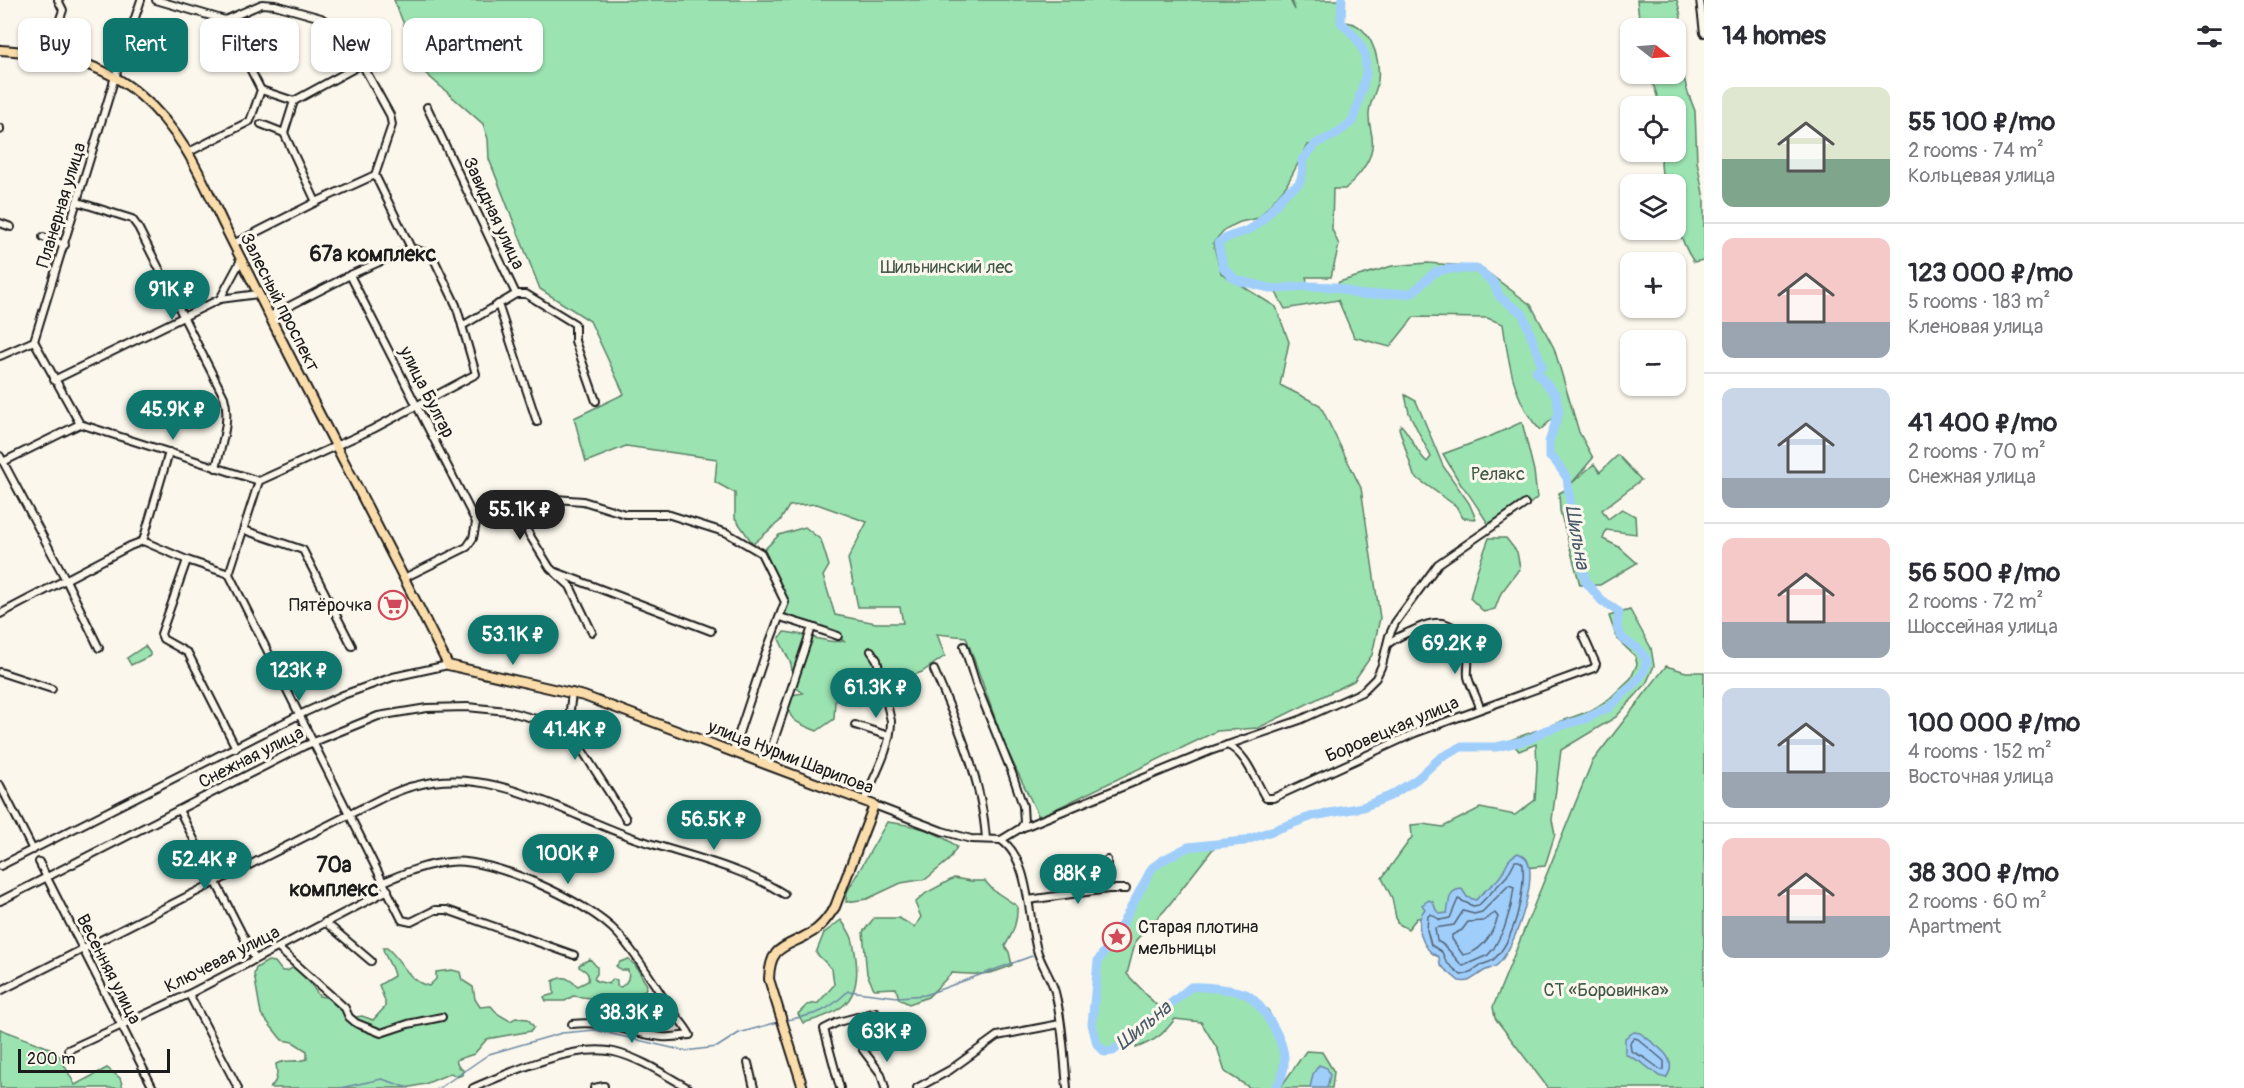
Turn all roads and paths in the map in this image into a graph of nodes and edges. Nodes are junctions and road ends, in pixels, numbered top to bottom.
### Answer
1 (58, 0) edge
2 (141, 0) edge
3 (156, 0) edge
4 (1700, 0) edge
5 (60, 18) edge
6 (218, 18) edge
7 (230, 18) edge
8 (321, 18) edge
9 (1704, 33) edge
10 (0, 50) edge
11 (18, 52) edge
12 (91, 67) edge
13 (252, 72) edge
14 (347, 72) edge
15 (366, 72) edge
16 (115, 77) junction
17 (261, 90) junction
18 (294, 101) junction
19 (427, 107) dead end
20 (261, 124) dead end
21 (284, 133) junction
22 (189, 152) junction
23 (375, 175) junction
24 (78, 202) junction
25 (316, 202) junction
26 (0, 223) edge
27 (11, 227) dead end
28 (43, 237) dead end
29 (234, 244) junction
30 (64, 245) junction
31 (411, 248) junction
32 (241, 260) junction
33 (350, 276) junction
34 (258, 294) junction
35 (516, 294) junction
36 (220, 299) junction
37 (498, 304) junction
38 (270, 316) junction
39 (184, 317) junction
40 (462, 326) junction
41 (34, 341) junction
42 (0, 356) edge
43 (54, 380) junction
44 (596, 401) dead end
45 (417, 404) junction
46 (537, 422) dead end
47 (80, 424) junction
48 (336, 445) junction
49 (170, 452) junction
50 (1, 459) edge
51 (216, 468) junction
52 (259, 481) junction
53 (509, 502) junction
54 (1525, 504) dead end
55 (476, 522) junction
56 (244, 530) junction
57 (143, 542) junction
58 (187, 560) junction
59 (556, 572) junction
60 (229, 574) junction
61 (404, 578) junction
62 (66, 580) junction
63 (584, 584) junction
64 (570, 586) junction
65 (0, 614) edge
66 (780, 617) junction
67 (812, 627) junction
68 (711, 631) dead end
69 (592, 633) dead end
70 (1583, 635) dead end
71 (838, 636) dead end
72 (352, 646) dead end
73 (964, 646) dead end
74 (1386, 647) junction
75 (99, 648) dead end
76 (871, 651) dead end
77 (448, 665) junction
78 (934, 670) dead end
79 (0, 672) edge
80 (52, 688) dead end
81 (572, 692) junction
82 (1480, 708) junction
83 (299, 715) junction
84 (855, 725) dead end
85 (568, 728) junction
86 (890, 736) junction
87 (313, 742) junction
88 (1227, 744) junction
89 (236, 748) junction
90 (734, 751) junction
91 (766, 764) junction
92 (0, 785) edge
93 (864, 801) junction
94 (874, 805) junction
95 (179, 810) junction
96 (349, 816) junction
97 (626, 819) dead end
98 (1019, 830) junction
99 (986, 839) junction
100 (1001, 840) junction
101 (33, 850) junction
102 (1107, 860) dead end
103 (39, 862) dead end
104 (0, 866) edge
105 (47, 879) junction
106 (383, 882) junction
107 (216, 884) junction
108 (1108, 889) junction
109 (1125, 889) dead end
110 (389, 892) junction
111 (784, 894) dead end
112 (1028, 900) junction
113 (0, 901) edge
114 (325, 922) junction
115 (278, 948) junction
116 (84, 949) junction
117 (574, 955) dead end
118 (255, 959) junction
119 (371, 961) dead end
120 (0, 991) edge
121 (189, 994) junction
122 (876, 1012) dead end
123 (442, 1017) dead end
124 (572, 1024) dead end
125 (1060, 1024) junction
126 (121, 1026) junction
127 (68, 1050) dead end
128 (863, 1050) dead end
129 (748, 1064) dead end
130 (604, 1086) dead end
131 (153, 1088) edge
132 (238, 1088) edge
133 (473, 1088) edge
134 (594, 1088) edge
135 (688, 1088) edge
136 (754, 1088) edge
137 (803, 1088) edge
138 (840, 1088) edge
139 (885, 1088) edge
140 (917, 1088) edge
141 (1067, 1088) edge

1 - 5 street
2 - 16 street, Планерная улица
3 - 6 street
4 - 9 street
7 - 8 street
10 - 11 main road, Залесный проспект
12 - 16 main road, Залесный проспект
13 - 17 street
14 - 18 street
15 - 23 street
16 - 22 main road, Залесный проспект
16 - 24 street, Планерная улица
17 - 18 street
17 - 22 street
18 - 21 street
19 - 35 street, Завидная улица
20 - 21 street
21 - 25 street
22 - 29 main road, Залесный проспект
23 - 25 street
23 - 31 street
24 - 30 street, Планерная улица
24 - 39 street
25 - 29 street
26 - 27 street
28 - 30 street
29 - 32 main road, Залесный проспект
30 - 41 street, Планерная улица
31 - 33 street
31 - 40 street
32 - 34 main road, Залесный проспект
32 - 36 street
33 - 38 street
33 - 45 street, улица Булгар
34 - 36 street
34 - 38 main road, Залесный проспект
35 - 37 street
35 - 44 street, Завидная улица
36 - 39 street
37 - 40 street
37 - 46 street
38 - 48 main road, Залесный проспект
39 - 43 street
39 - 51 street
40 - 45 street
41 - 42 street
41 - 43 street
43 - 47 street
45 - 48 street
45 - 55 street, улица Булгар
47 - 49 street
47 - 50 street
48 - 52 street
48 - 61 main road, Залесный проспект
49 - 51 street
49 - 57 street
50 - 62 street
51 - 52 street
52 - 56 street
53 - 55 street
53 - 59 street
53 - 66 street
54 - 74 street
55 - 61 street
56 - 60 street
56 - 72 street
57 - 58 street
57 - 62 street
58 - 60 street
58 - 89 street
59 - 63 street
59 - 64 street
60 - 83 street
61 - 77 main road, Залесный проспект
62 - 65 street
62 - 75 street
63 - 64 street
63 - 68 street
64 - 69 street
66 - 67 street
66 - 90 street
67 - 71 street
67 - 91 street
70 - 82 street, Боровецкая улица
73 - 98 street
74 - 82 street
74 - 88 street
76 - 86 street
77 - 81 main road, улица Нурми Шарипова
77 - 83 street
78 - 99 street
79 - 80 street
81 - 85 street
81 - 90 main road, улица Нурми Шарипова
82 - 88 street, Боровецкая улица
83 - 87 street
83 - 89 street
84 - 86 street
85 - 87 street, Снежная улица
85 - 97 street
86 - 93 street
87 - 95 street, Снежная улица
87 - 96 street
88 - 98 street
89 - 101 street
90 - 91 main road, улица Нурми Шарипова
91 - 93 main road, улица Нурми Шарипова
92 - 101 street
93 - 94 main road, улица Нурми Шарипова
94 - 99 street, улица Нурми Шарипова
94 - 137 main road
95 - 105 street, Снежная улица
95 - 107 street
96 - 106 street
96 - 107 street
96 - 111 street
98 - 100 street
99 - 100 street, улица Нурми Шарипова
100 - 112 street
101 - 104 street
102 - 108 street
103 - 105 street, Весенняя улица
105 - 113 street, Снежная улица
105 - 116 street, Весенняя улица
106 - 110 street
106 - 124 street
107 - 116 street
107 - 118 street
108 - 109 street
108 - 112 street
110 - 114 street, Ключевая улица
110 - 117 street
112 - 125 street
114 - 115 street, Ключевая улица
114 - 119 street
115 - 118 street, Ключевая улица
115 - 123 street
116 - 120 street
116 - 126 street, Весенняя улица
118 - 121 street, Ключевая улица
121 - 126 street, Ключевая улица
121 - 132 street
122 - 138 street
125 - 140 street
125 - 141 street
126 - 127 street, Ключевая улица
126 - 131 street, Весенняя улица
128 - 139 street
129 - 136 street
130 - 134 street
133 - 135 street

